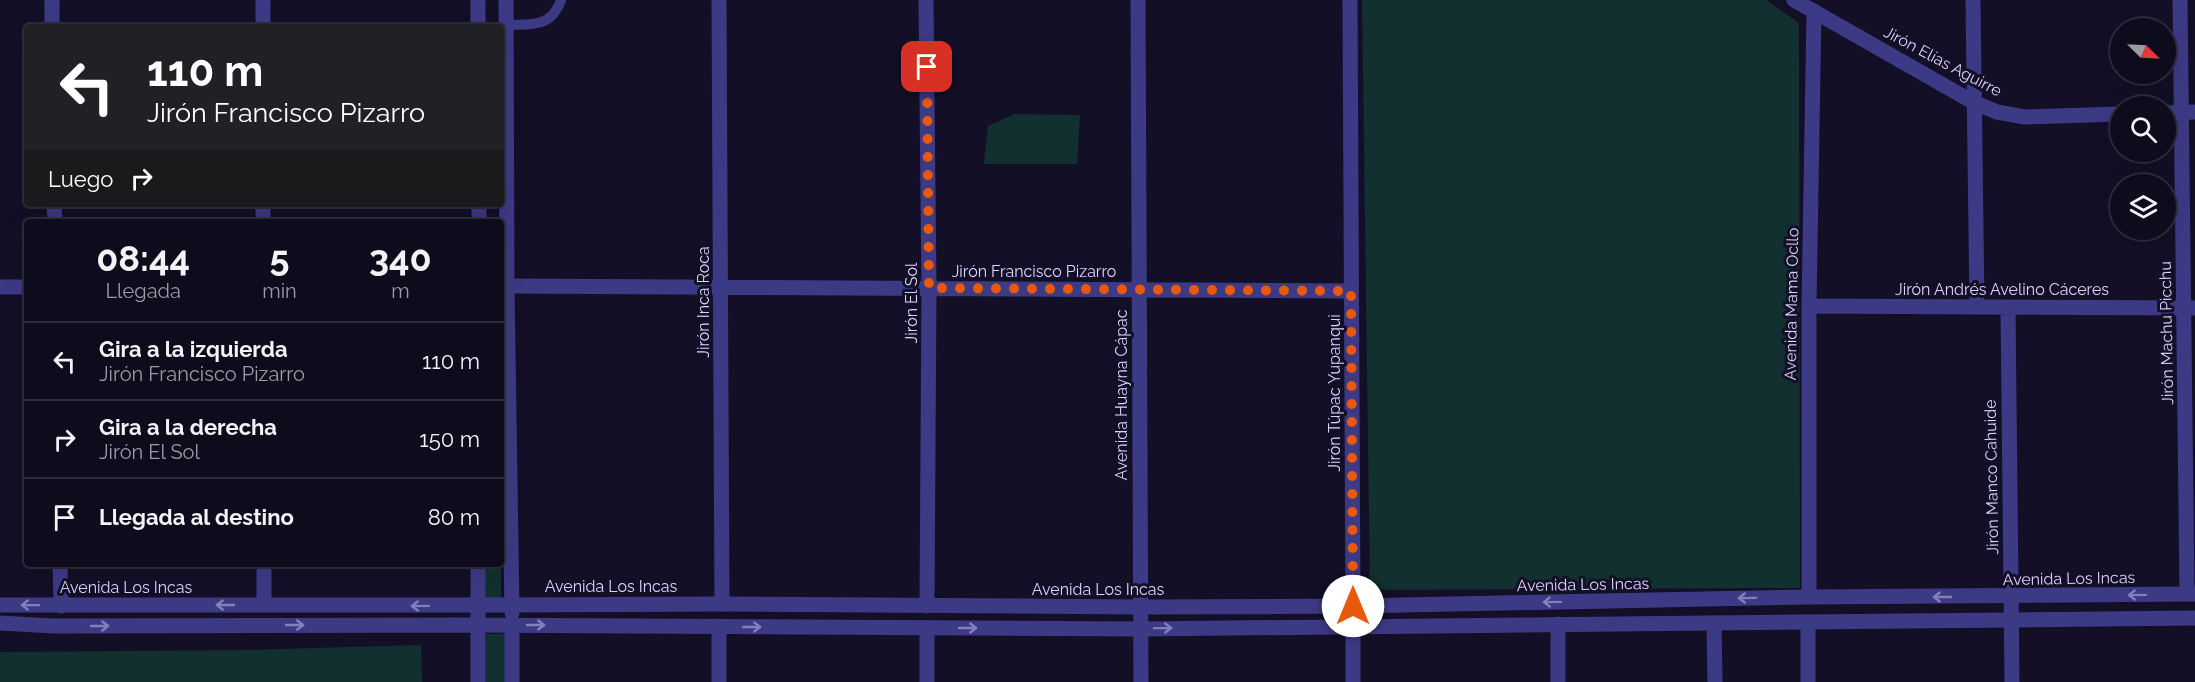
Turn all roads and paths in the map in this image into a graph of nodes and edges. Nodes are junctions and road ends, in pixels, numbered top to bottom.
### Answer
1 (52, 0) edge
2 (263, 0) edge
3 (478, 0) edge
4 (506, 0) edge
5 (561, 0) edge
6 (719, 0) edge
7 (926, 0) edge
8 (1138, 0) edge
9 (1350, 0) edge
10 (1794, 0) edge
11 (1973, 0) edge
12 (2180, 0) edge
13 (1814, 11) junction
14 (52, 24) edge
15 (263, 24) edge
16 (478, 24) edge
17 (506, 26) junction
18 (1973, 102) junction
19 (2181, 113) edge
20 (2110, 114) edge
21 (504, 286) edge
22 (0, 287) edge
23 (24, 287) edge
24 (721, 287) junction
25 (929, 288) junction
26 (1139, 289) junction
27 (1351, 291) junction
28 (1809, 306) junction
29 (1977, 307) junction
30 (2008, 307) junction
31 (2189, 308) edge
32 (60, 567) edge
33 (264, 567) edge
34 (478, 567) edge
35 (2191, 594) edge
36 (2010, 596) junction
37 (1809, 597) junction
38 (512, 604) junction
39 (722, 604) junction
40 (0, 605) edge
41 (264, 605) junction
42 (478, 605) junction
43 (61, 606) junction
44 (927, 606) junction
45 (1353, 606) junction
46 (1140, 607) junction
47 (2195, 618) edge
48 (2011, 621) junction
49 (1808, 622) junction
50 (0, 623) edge
51 (1714, 623) junction
52 (1558, 624) junction
53 (478, 625) junction
54 (512, 625) junction
55 (719, 626) junction
56 (1353, 626) junction
57 (927, 627) junction
58 (1140, 629) junction
59 (478, 682) edge
60 (512, 682) edge
61 (719, 682) edge
62 (927, 682) edge
63 (1141, 682) edge
64 (1353, 682) edge
65 (1558, 682) edge
66 (1715, 682) edge
67 (1808, 682) edge
68 (2012, 682) edge

1 - 14 street
2 - 15 street
3 - 16 street
4 - 17 street
5 - 17 lane
6 - 24 street, Jirón Inca Roca
7 - 25 street, Jirón El Sol
8 - 26 street, Avenida Huayna Cápac
9 - 27 street, Jirón Túpac Yupanqui
10 - 13 street, Jirón Elías Aguirre
11 - 18 street
12 - 19 street, Jirón Machu Picchu
13 - 18 street, Jirón Elías Aguirre
13 - 28 street, Avenida Mama Ocllo
17 - 21 street
18 - 20 street, Jirón Elías Aguirre
18 - 29 street
19 - 31 street, Jirón Machu Picchu
21 - 24 street, Jirón Francisco Pizarro
21 - 38 street
22 - 23 street
24 - 25 street, Jirón Francisco Pizarro
24 - 39 street, Jirón Inca Roca
25 - 26 street, Jirón Francisco Pizarro
25 - 44 street, Jirón El Sol
26 - 27 street, Jirón Francisco Pizarro
26 - 46 street, Avenida Huayna Cápac
27 - 45 street, Jirón Túpac Yupanqui
28 - 29 street, Jirón Andrés Avelino Cáceres
28 - 37 street, Avenida Mama Ocllo
29 - 30 street, Jirón Andrés Avelino Cáceres
30 - 31 street, Jirón Andrés Avelino Cáceres
30 - 36 street, Jirón Manco Cahuide
31 - 35 street, Jirón Machu Picchu
32 - 43 street
33 - 41 street
34 - 42 street
35 -> 36 street, Avenida Los Incas
36 -> 37 street, Avenida Los Incas
36 - 48 street, Jirón Manco Cahuide
37 -> 45 street, Avenida Los Incas
38 - 39 street, Avenida Los Incas
38 - 42 street, Avenida Los Incas
38 - 54 street
39 - 44 street, Avenida Los Incas
43 -> 40 street, Avenida Los Incas
42 -> 41 street, Avenida Los Incas
41 -> 43 street, Avenida Los Incas
42 - 53 street
44 - 46 street, Avenida Los Incas
45 - 46 street, Avenida Los Incas
46 - 58 street, Avenida Huayna Cápac
47 - 48 street
48 - 49 street
48 - 68 street, Jirón Manco Cahuide
49 - 51 street
49 - 67 street
50 -> 53 street
51 - 52 street
51 - 66 street
52 - 56 street
52 - 65 street
53 - 54 street
53 - 59 street
54 -> 55 street
54 - 60 street
55 -> 57 street
55 - 61 street
58 -> 56 street
56 - 64 street
57 -> 58 street
57 - 62 street
58 - 63 street, Avenida Huayna Cápac

